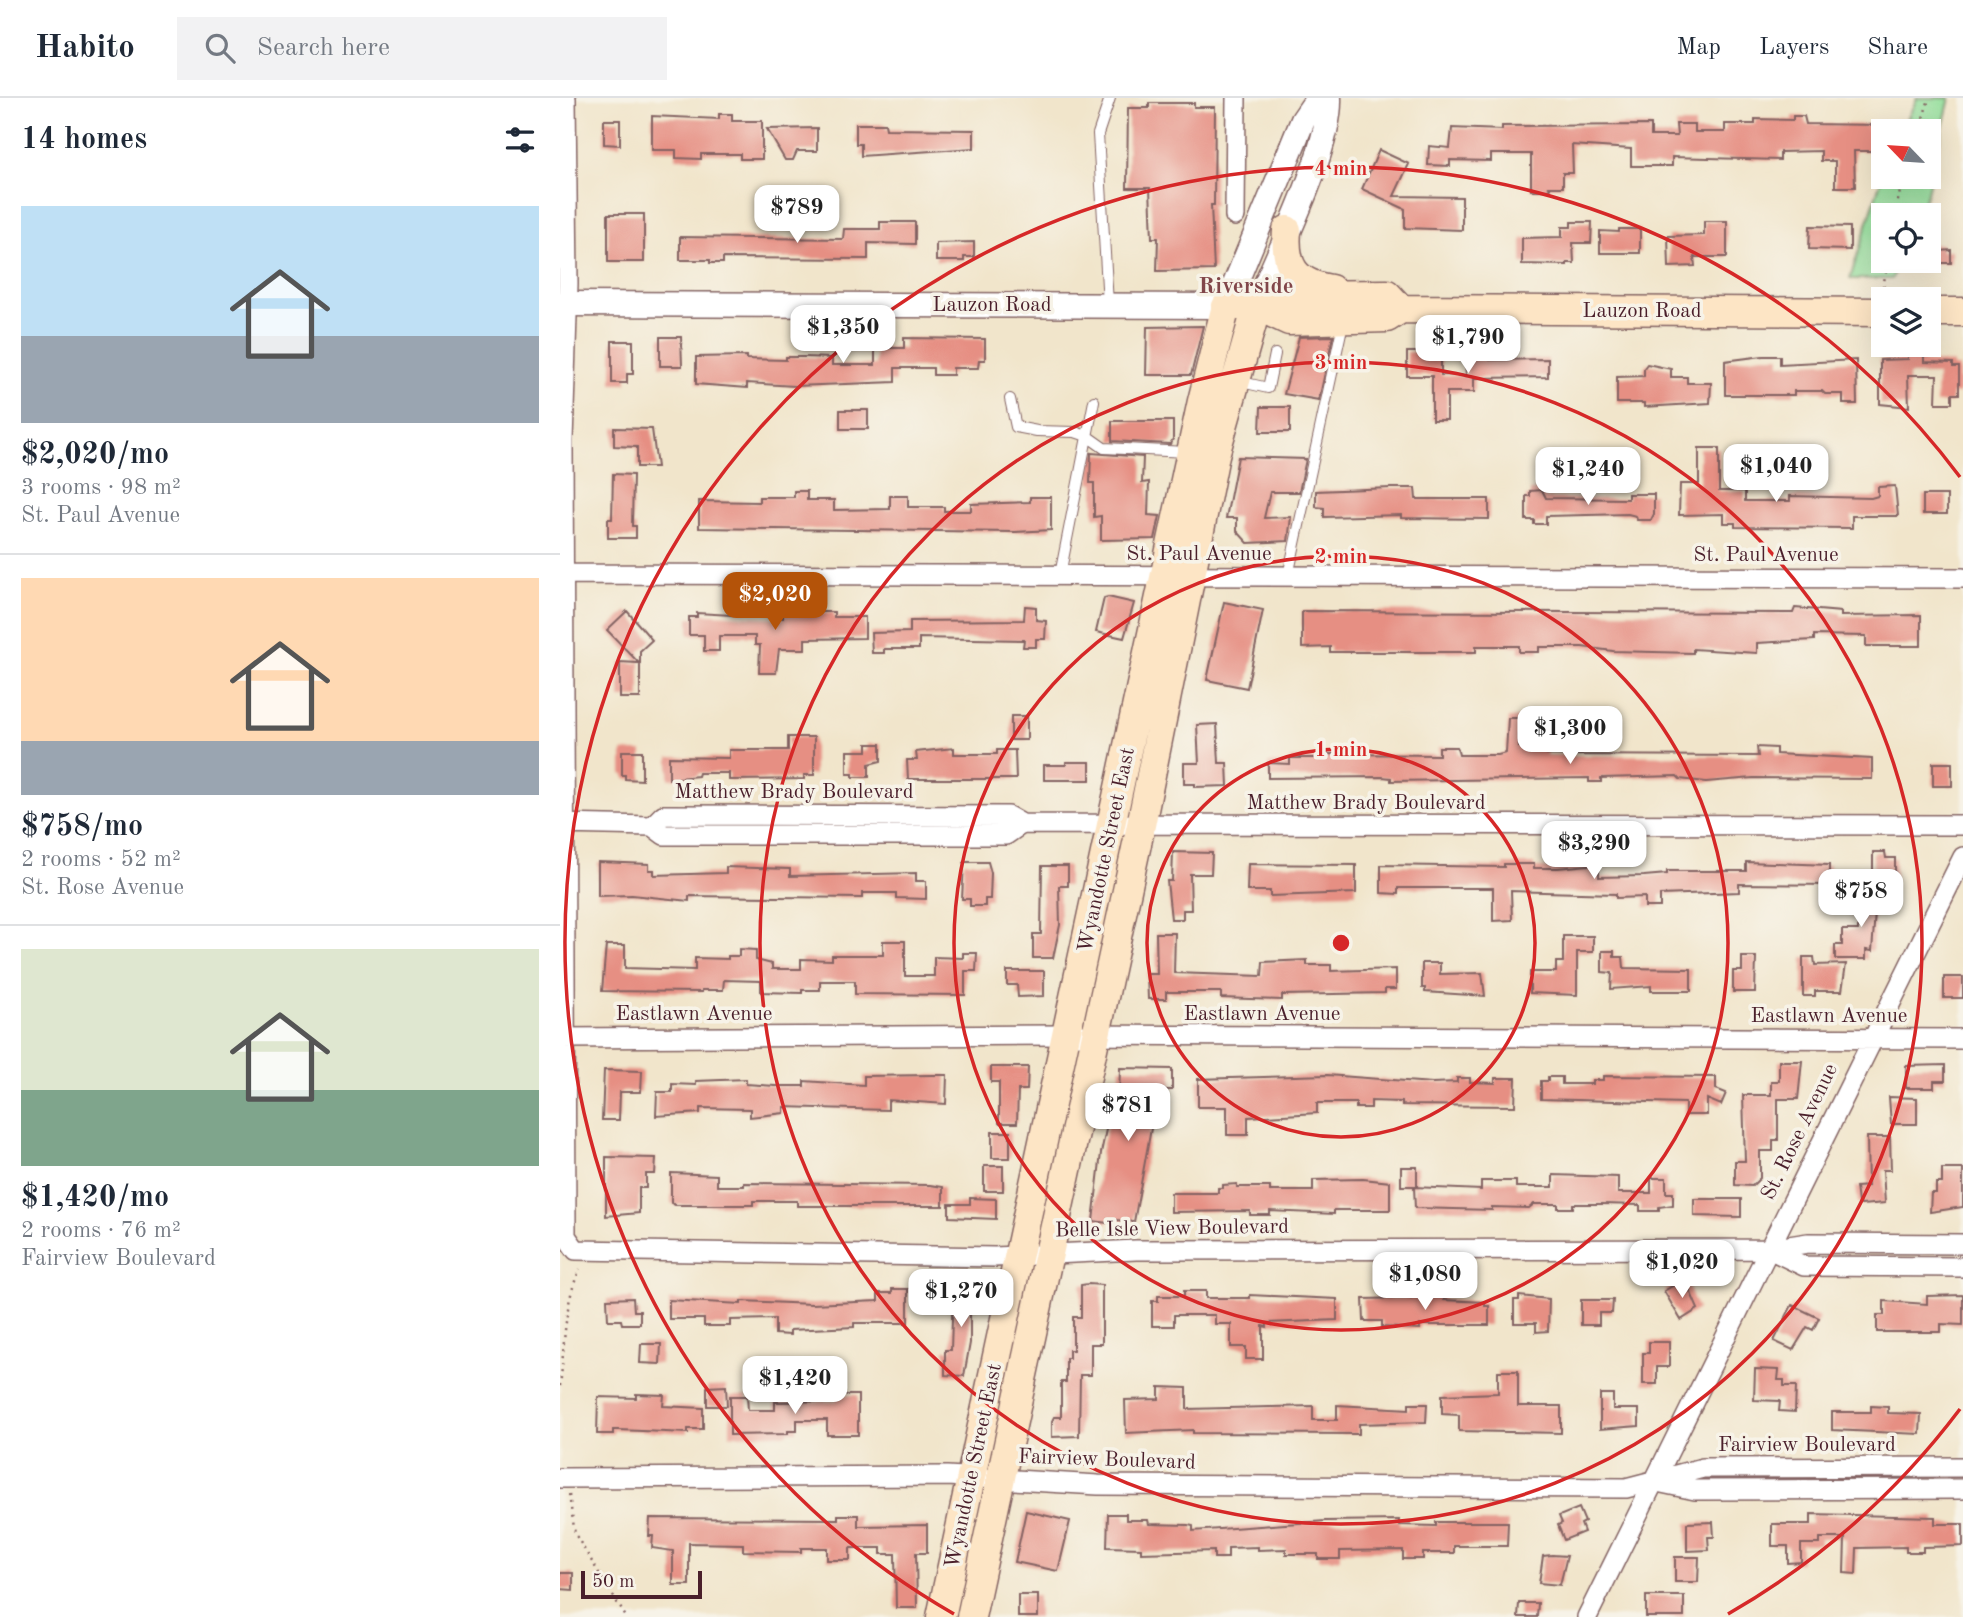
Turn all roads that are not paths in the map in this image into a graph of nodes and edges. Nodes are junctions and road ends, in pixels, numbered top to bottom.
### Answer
1 (566, 98) edge
2 (1110, 98) edge
3 (1236, 98) edge
4 (1318, 98) edge
5 (1329, 98) edge
6 (1235, 216) dead end
7 (1287, 230) junction
8 (1365, 295) junction
9 (1871, 300) edge
10 (564, 304) edge
11 (1108, 304) junction
12 (1226, 306) junction
13 (1257, 306) junction
14 (1401, 309) junction
15 (1941, 312) edge
16 (1963, 312) edge
17 (1344, 320) junction
18 (1275, 354) dead end
19 (1233, 380) junction
20 (1010, 399) dead end
21 (1094, 401) dead end
22 (1087, 436) junction
23 (1203, 454) junction
24 (562, 574) edge
25 (1060, 575) junction
26 (1178, 576) junction
27 (1289, 576) junction
28 (1963, 578) edge
29 (563, 824) edge
30 (1112, 825) junction
31 (1141, 825) junction
32 (1963, 825) edge
33 (1963, 856) edge
34 (1066, 1035) junction
35 (1096, 1036) junction
36 (563, 1038) edge
37 (1963, 1039) edge
38 (1871, 1040) junction
39 (1963, 1244) edge
40 (1769, 1249) junction
41 (1048, 1253) junction
42 (1019, 1255) junction
43 (1963, 1267) edge
44 (1963, 1467) edge
45 (971, 1478) junction
46 (1001, 1479) junction
47 (1653, 1482) junction
48 (562, 1483) edge
49 (1963, 1489) edge
50 (941, 1617) edge
51 (971, 1617) edge
52 (1587, 1617) edge

1 - 10 street
2 - 11 lane
3 - 6 street
4 - 12 street, Wyandotte Street East
5 - 7 street, Wyandotte Street East
7 - 8 main road
7 - 13 street, Wyandotte Street East
8 - 13 main road, Lauzon Road
8 - 14 main road, Lauzon Road
9 - 14 main road, Lauzon Road
10 - 11 street, Lauzon Road
10 - 24 street
11 - 12 street, Lauzon Road
12 - 13 main road, Lauzon Road
12 - 23 main road, Wyandotte Street East
13 - 17 main road, Lauzon Road
13 - 19 main road, Wyandotte Street East
14 - 17 main road, Lauzon Road
15 - 16 main road
17 - 27 lane
18 - 19 lane
19 - 23 main road, Wyandotte Street East
20 - 22 lane
21 - 22 lane
22 - 23 lane
22 - 25 lane
23 - 26 main road, Wyandotte Street East
24 - 25 street, St. Paul Avenue
24 - 29 street
25 - 26 street, St. Paul Avenue
26 - 27 street, St. Paul Avenue
26 - 30 main road, Wyandotte Street East
26 - 31 main road, Wyandotte Street East
27 - 28 street, St. Paul Avenue
29 - 30 street, Matthew Brady Boulevard
29 - 36 street
30 - 31 street, Matthew Brady Boulevard
30 - 34 main road, Wyandotte Street East
31 - 32 street, Matthew Brady Boulevard
31 - 35 main road, Wyandotte Street East
33 - 38 street, St. Rose Avenue
34 - 35 street, Eastlawn Avenue
34 - 36 street, Eastlawn Avenue
34 - 42 main road, Wyandotte Street East
35 - 38 street, Eastlawn Avenue
35 - 41 main road, Wyandotte Street East
36 - 42 street, Belle Isle View Boulevard
37 - 38 street, Eastlawn Avenue
38 - 40 street, St. Rose Avenue
39 - 40 street, Belle Isle View Boulevard
40 - 41 street, Belle Isle View Boulevard
40 - 43 street, Belle Isle View Boulevard
40 - 47 street, St. Rose Avenue
41 - 42 street, Belle Isle View Boulevard
41 - 46 main road, Wyandotte Street East
42 - 45 main road, Wyandotte Street East
44 - 47 street, Fairview Boulevard
45 - 46 street, Fairview Boulevard
45 - 48 street, Fairview Boulevard
45 - 50 main road, Wyandotte Street East
46 - 47 street, Fairview Boulevard
46 - 51 main road, Wyandotte Street East
47 - 49 street, Fairview Boulevard
47 - 52 street, St. Rose Avenue

